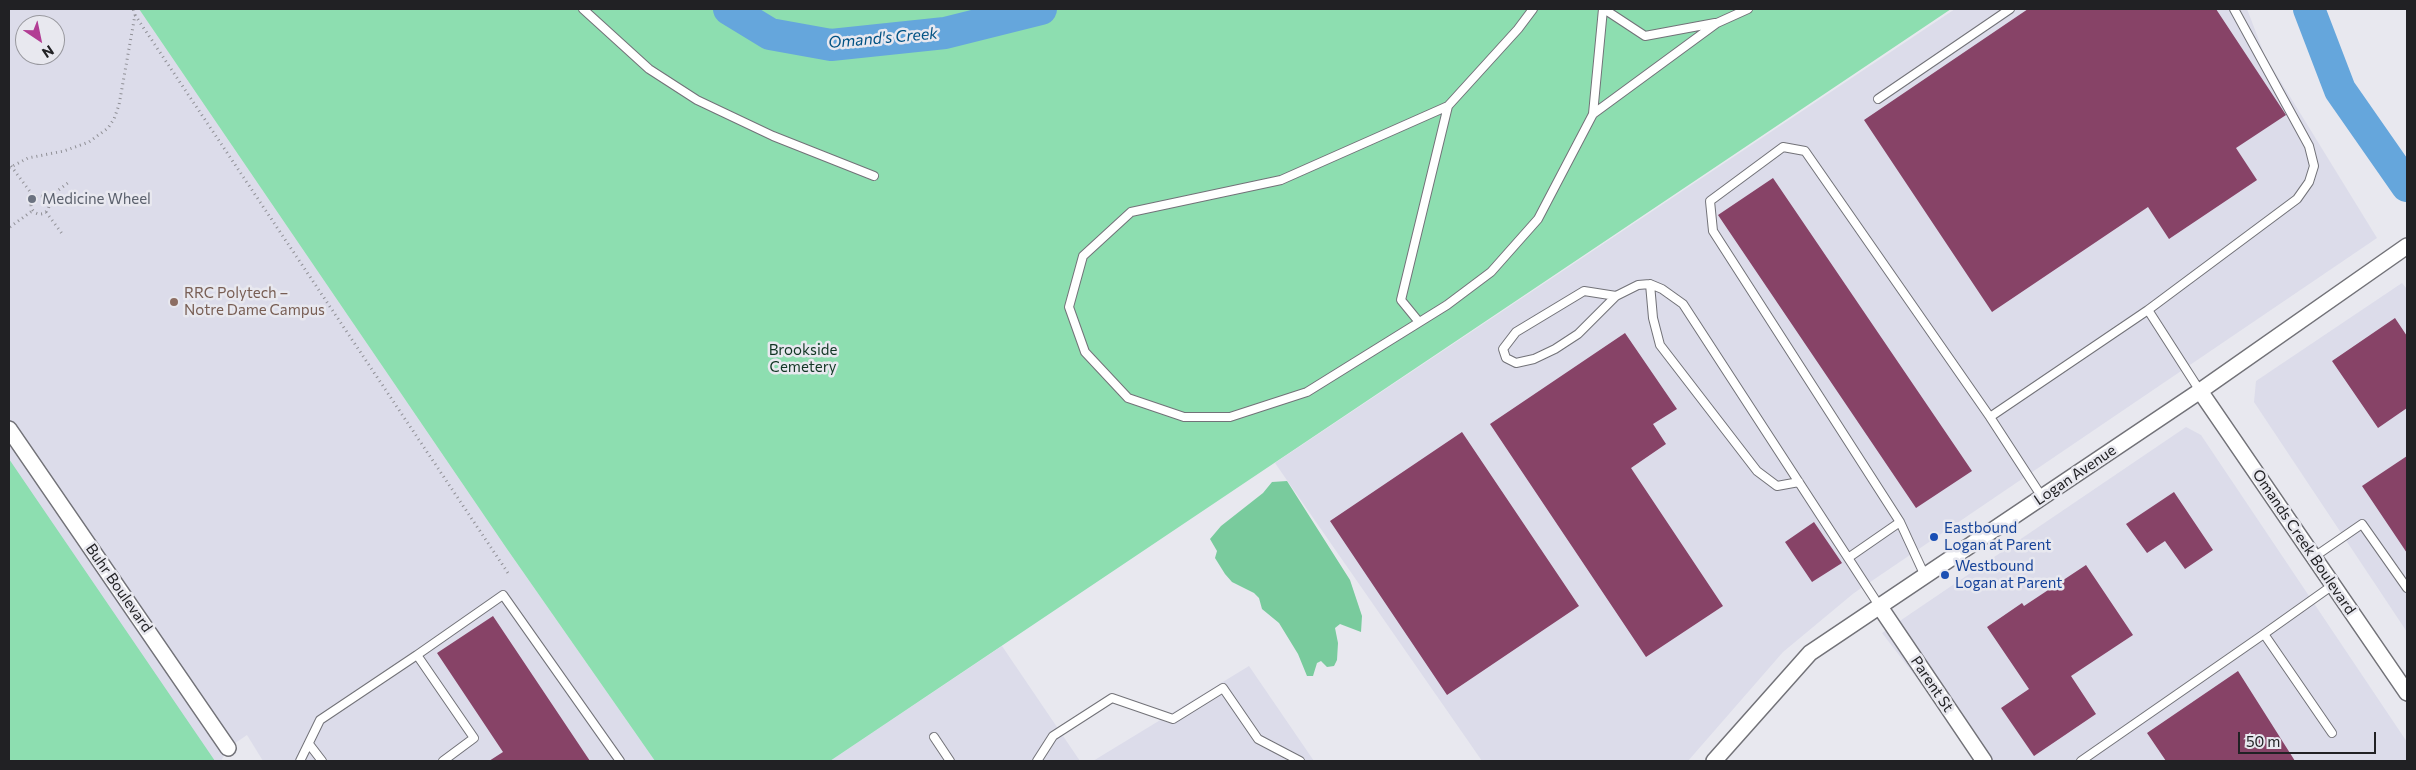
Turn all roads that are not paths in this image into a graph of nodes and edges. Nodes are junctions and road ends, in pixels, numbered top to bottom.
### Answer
1 (583, 9) edge
2 (1533, 9) edge
3 (1603, 9) edge
4 (1748, 9) edge
5 (2010, 9) edge
6 (2234, 9) edge
7 (1717, 23) junction
8 (1878, 99) dead end
9 (1448, 106) junction
10 (1593, 114) junction
11 (874, 176) dead end
12 (2404, 248) edge
13 (1650, 284) junction
14 (1616, 296) junction
15 (2148, 310) junction
16 (1419, 322) junction
17 (2200, 390) junction
18 (1990, 417) junction
19 (9, 429) edge
20 (1799, 482) junction
21 (2042, 497) junction
22 (1900, 522) junction
23 (2314, 557) junction
24 (1848, 558) junction
25 (1925, 576) junction
26 (2333, 585) junction
27 (2407, 588) edge
28 (1880, 607) junction
29 (2264, 634) junction
30 (417, 655) junction
31 (2407, 693) edge
32 (2332, 733) dead end
33 (934, 737) dead end
34 (309, 744) junction
35 (228, 748) dead end
36 (300, 761) edge
37 (322, 761) edge
38 (443, 761) edge
39 (620, 761) edge
40 (950, 761) edge
41 (1037, 761) edge
42 (1300, 761) edge
43 (1714, 761) edge
44 (1984, 761) edge
45 (2081, 761) edge

1 - 11 lane
2 - 9 lane
3 - 7 lane
3 - 10 lane
4 - 7 lane
5 - 8 lane
6 - 15 lane
7 - 10 lane
9 - 16 lane
9 - 16 lane
10 - 16 lane
12 - 17 street, Logan Avenue
13 - 14 lane
13 - 20 lane
13 - 20 lane
14 - 14 lane
15 - 17 lane
15 - 18 lane
17 - 21 street, Logan Avenue
17 - 23 street, Omands Creek Boulevard
18 - 21 lane
18 - 22 lane
19 - 35 street, Buhr Boulevard
20 - 24 lane
21 - 25 street, Logan Avenue
22 - 24 lane
22 - 25 lane
23 - 26 street, Omands Creek Boulevard
23 - 27 lane
24 - 28 lane
25 - 28 street, Logan Avenue
26 - 29 lane
26 - 31 street, Omands Creek Boulevard
28 - 43 street, Logan Avenue
28 - 44 street, Parent St
29 - 32 lane
29 - 45 lane
30 - 34 lane
30 - 38 lane
30 - 39 lane
33 - 40 lane
34 - 36 lane
34 - 37 lane
41 - 42 lane

